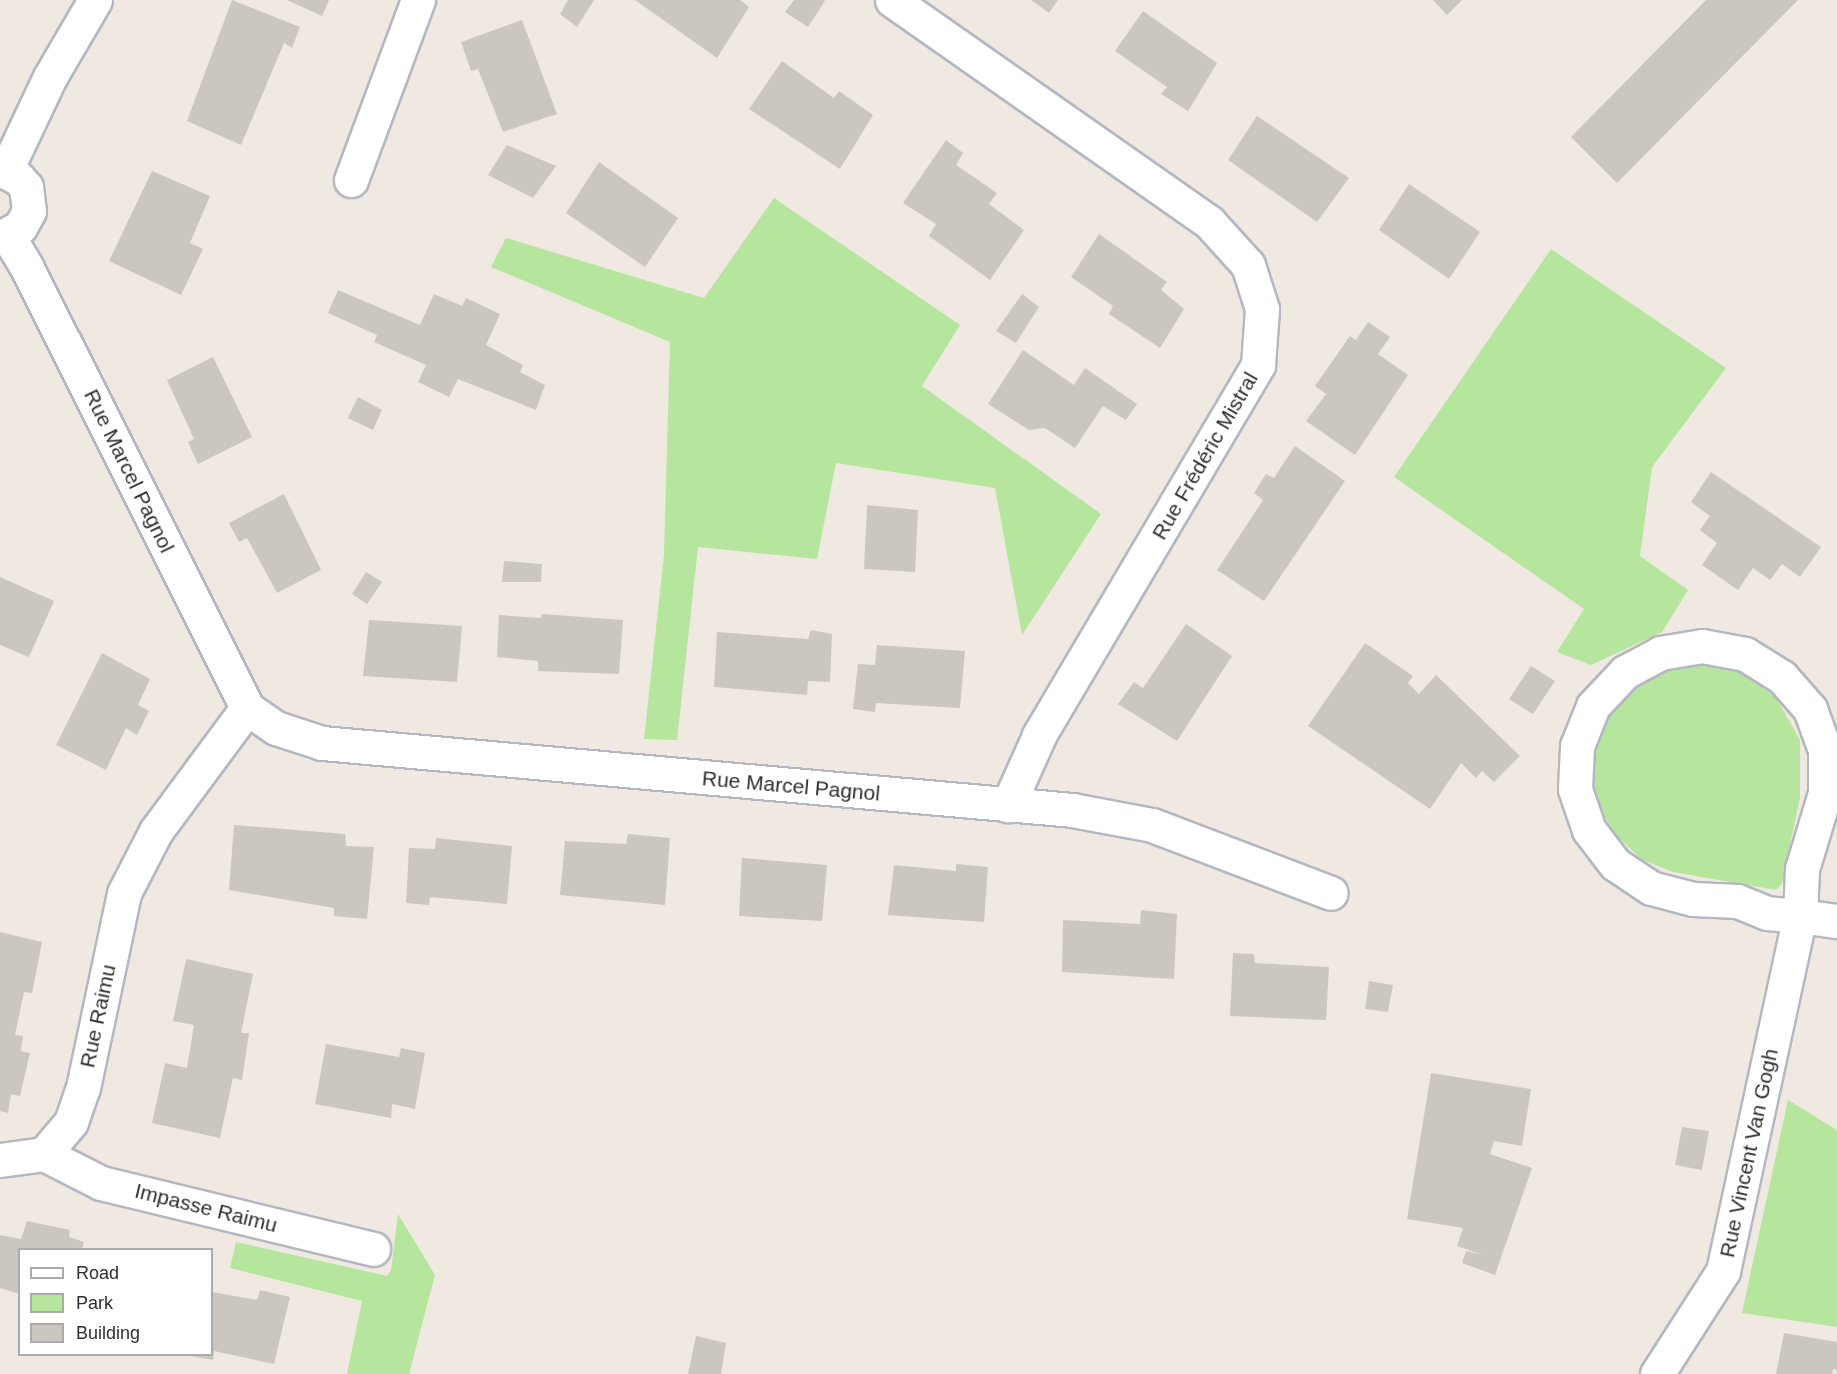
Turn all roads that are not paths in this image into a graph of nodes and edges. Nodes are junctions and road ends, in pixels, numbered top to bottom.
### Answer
1 (95, 0) edge
2 (418, 0) edge
3 (892, 0) edge
4 (3, 170) edge
5 (351, 180) dead end
6 (4, 237) edge
7 (247, 708) junction
8 (1008, 805) junction
9 (1331, 893) dead end
10 (1800, 916) junction
11 (1837, 921) edge
12 (44, 1154) junction
13 (0, 1160) edge
14 (373, 1249) dead end
15 (1657, 1374) edge

1 - 4 street
2 - 5 street
3 - 8 street, Rue Frédéric Mistral
4 - 6 street
6 - 7 street, Rue Marcel Pagnol
7 - 8 street, Rue Marcel Pagnol
7 - 12 street, Rue Raimu
8 - 9 street, Rue Marcel Pagnol
10 - 10 street, Rue Vincent Van Gogh
10 - 11 street, Rue Vincent Van Gogh
10 - 15 street, Rue Vincent Van Gogh
12 - 13 street
12 - 14 street, Impasse Raimu

